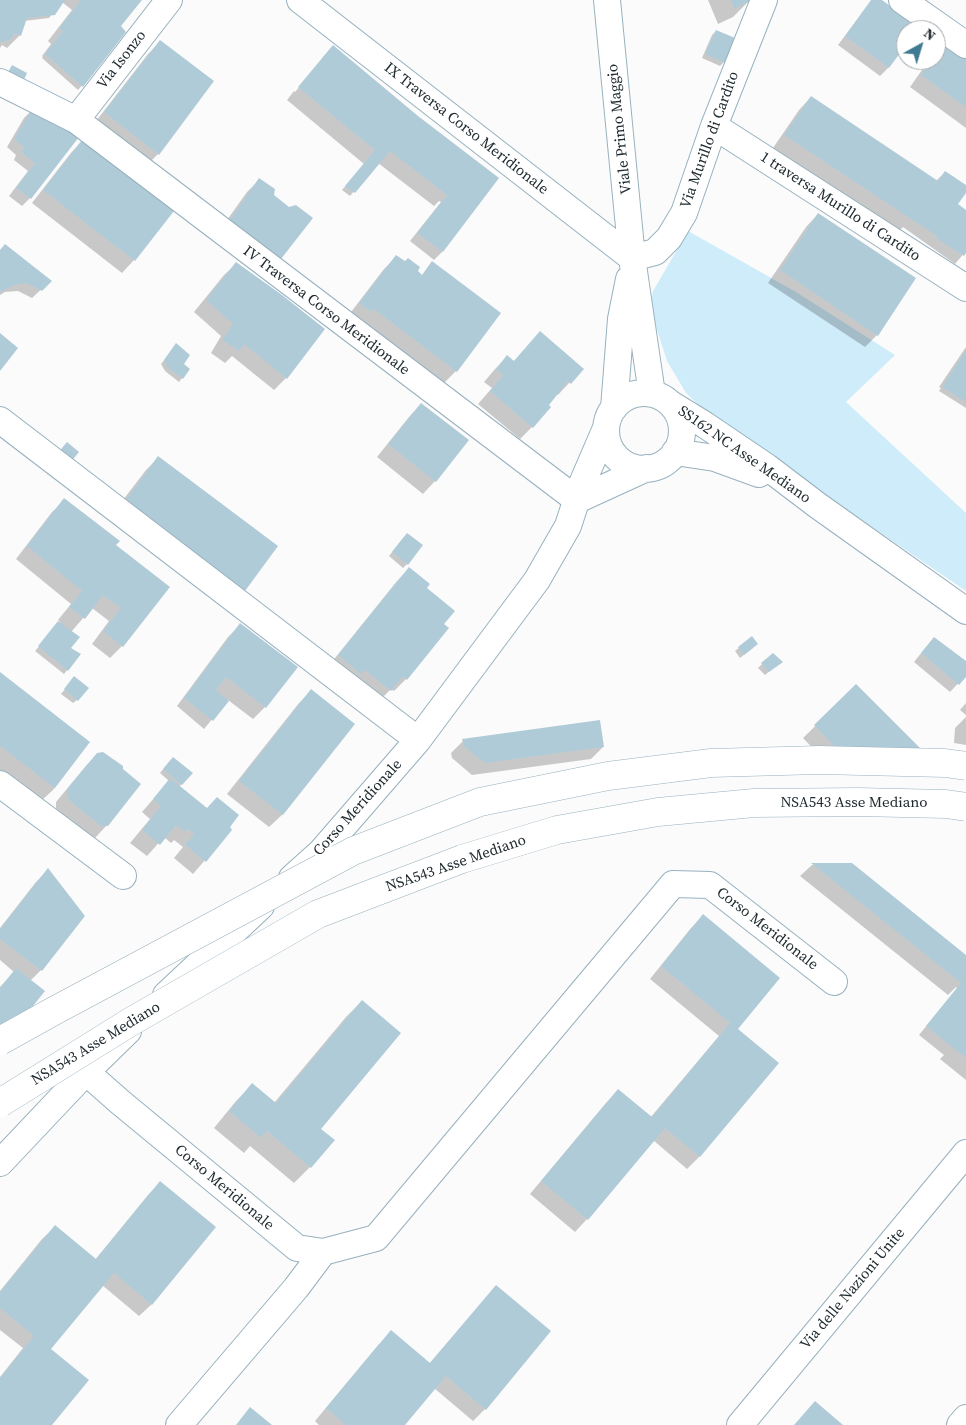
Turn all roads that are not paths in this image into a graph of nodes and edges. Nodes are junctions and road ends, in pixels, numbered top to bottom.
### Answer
1 (169, 0) edge
2 (300, 0) edge
3 (607, 0) edge
4 (764, 0) edge
5 (902, 0) edge
6 (966, 45) edge
7 (0, 82) edge
8 (76, 120) junction
9 (714, 126) junction
10 (632, 258) junction
11 (966, 288) edge
12 (661, 399) junction
13 (610, 418) junction
14 (0, 420) edge
15 (675, 452) junction
16 (647, 468) junction
17 (577, 500) junction
18 (817, 505) junction
19 (966, 611) edge
20 (418, 740) junction
21 (966, 766) edge
22 (0, 784) edge
23 (966, 807) edge
24 (123, 876) dead end
25 (834, 982) dead end
26 (0, 1041) edge
27 (86, 1072) junction
28 (0, 1103) edge
29 (966, 1153) edge
30 (0, 1163) edge
31 (323, 1252) junction
32 (966, 1418) edge
33 (179, 1425) edge
34 (740, 1425) edge
35 (960, 1425) edge

1 - 8 street, Via Isonzo
2 - 10 street, IX Traversa Corso Meridionale
3 - 10 street, Viale Primo Maggio
4 - 9 street, Via Murillo di Cardito
5 - 6 street
7 - 8 street, IV Traversa Corso Meridionale
8 - 17 street, IV Traversa Corso Meridionale
9 - 10 street, Via Murillo di Cardito
9 - 11 street, 1 traversa Murillo di Cardito
10 - 12 street, Viale Primo Maggio
10 - 13 street, Viale Primo Maggio
12 - 13 street
12 - 15 street
12 - 18 street, SS162 NC Asse Mediano
13 - 16 street
13 - 17 street, Corso Meridionale
14 - 20 street
15 - 16 street
15 - 18 street, SS162 NC Asse Mediano
16 - 17 street
17 - 20 street, Corso Meridionale
18 - 19 street, SS162 NC Asse Mediano
20 - 27 street, Corso Meridionale
21 - 26 highway, bridge
22 - 24 street
23 - 28 highway, NSA543 Asse Mediano, bridge
25 - 31 street, Corso Meridionale
27 - 30 street, Corso Meridionale
27 - 31 street, Corso Meridionale
29 - 34 street, Via delle Nazioni Unite
31 - 33 street
32 - 35 street

